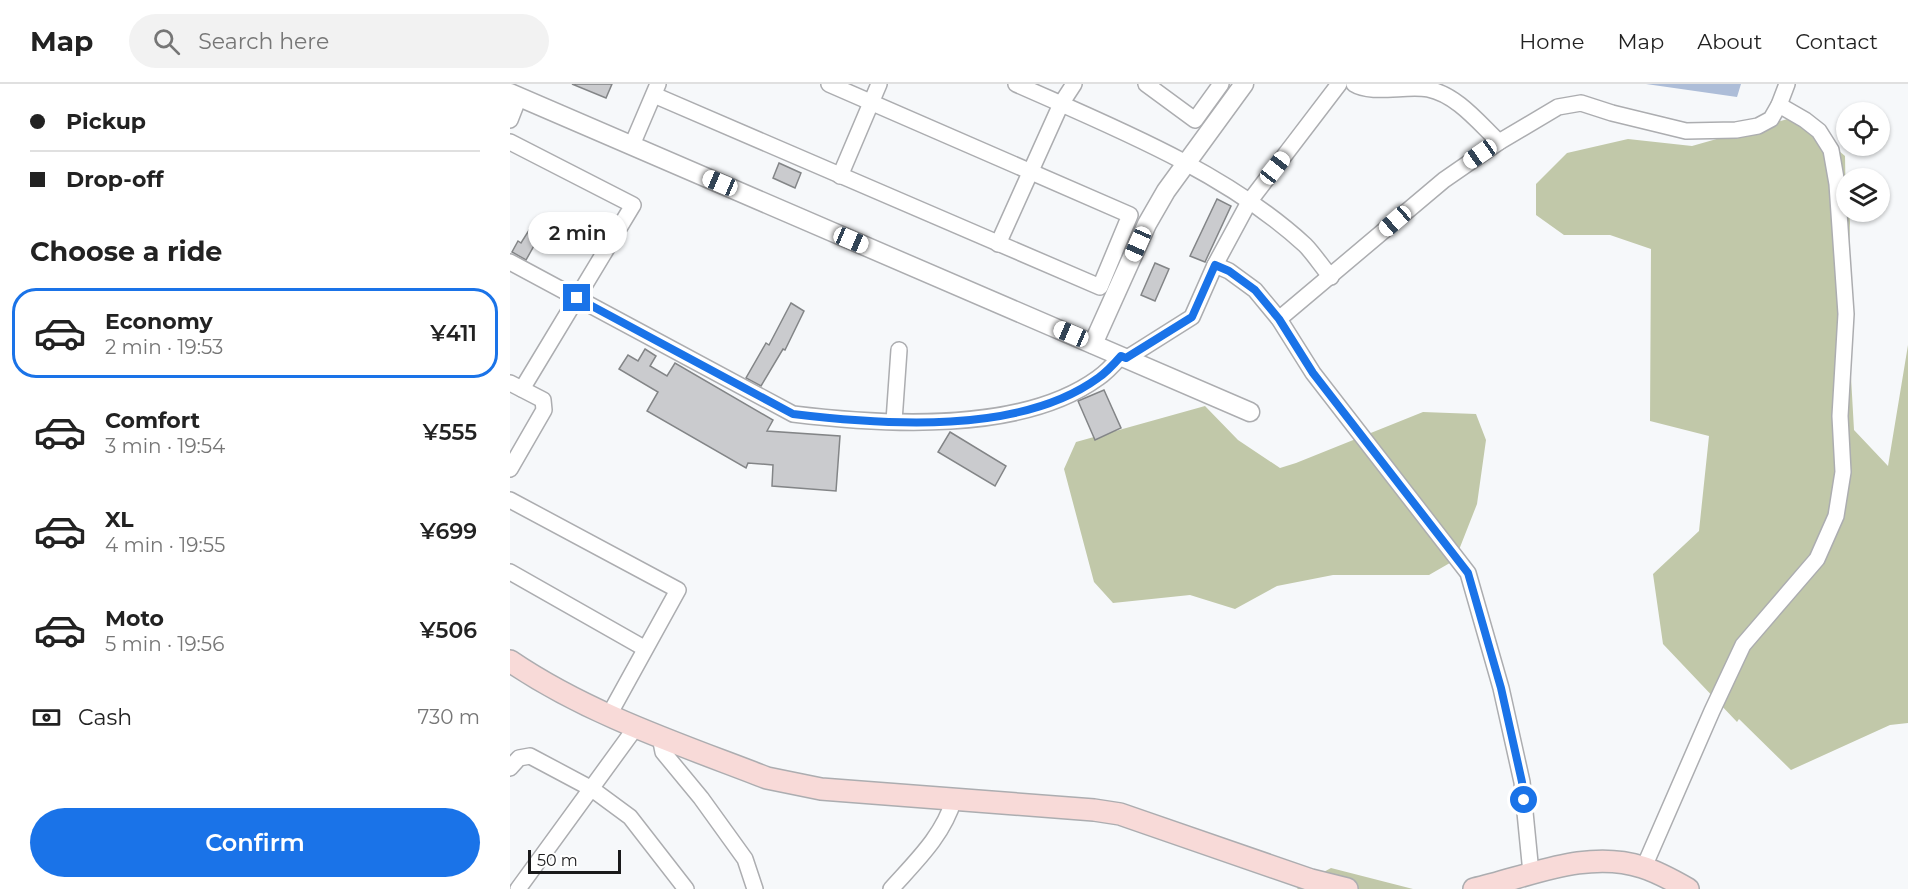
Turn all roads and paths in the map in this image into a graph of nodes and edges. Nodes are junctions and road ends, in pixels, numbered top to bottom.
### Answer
1 (829, 84) edge
2 (879, 84) edge
3 (1016, 84) edge
4 (1074, 84) edge
5 (1146, 84) edge
6 (1221, 84) edge
7 (1244, 84) edge
8 (1339, 84) edge
9 (1353, 84) edge
10 (1787, 84) edge
11 (656, 89) edge
12 (515, 95) edge
13 (871, 102) junction
14 (1060, 104) junction
15 (1779, 105) junction
16 (510, 120) edge
17 (510, 142) edge
18 (1499, 142) junction
19 (632, 145) junction
20 (1186, 163) junction
21 (1030, 171) junction
22 (840, 176) junction
23 (1249, 202) junction
24 (998, 244) junction
25 (510, 262) edge
26 (1215, 265) junction
27 (1331, 277) junction
28 (577, 298) junction
29 (1279, 319) junction
30 (1093, 344) junction
31 (899, 350) dead end
32 (1124, 357) junction
33 (516, 386) edge
34 (1250, 412) dead end
35 (894, 421) junction
36 (510, 469) edge
37 (510, 500) edge
38 (510, 572) edge
39 (644, 648) junction
40 (510, 660) edge
41 (609, 715) junction
42 (636, 727) junction
43 (660, 737) junction
44 (510, 768) edge
45 (592, 789) junction
46 (954, 799) junction
47 (1644, 867) junction
48 (1531, 873) junction
49 (518, 889) edge
50 (686, 889) edge
51 (755, 889) edge
52 (891, 889) edge
53 (1347, 889) edge
54 (1474, 889) edge
55 (1689, 889) edge

1 - 13 street
2 - 13 street
3 - 14 street
4 - 14 street
5 - 6 street
7 - 20 street
8 - 23 street
9 - 18 street
10 - 15 street
11 - 19 street
11 - 22 street
12 - 16 street
12 - 19 street
13 - 21 street
13 - 22 street
14 - 20 street
14 - 21 street
15 - 18 street
15 - 47 street
17 - 28 street
18 - 27 street
19 - 30 street
20 - 23 street
20 - 30 street
21 - 24 street
21 - 24 street
22 - 24 street
23 - 26 street
23 - 27 street
25 - 28 street
26 - 29 street
26 - 32 street
27 - 29 street
28 - 33 street
28 - 35 street
29 - 48 street
30 - 32 street
31 - 35 street
32 - 34 street
32 - 35 street
33 - 36 street
37 - 39 street
38 - 39 street
39 - 41 street
40 - 41 main road
41 - 42 main road
42 - 43 main road
42 - 45 street
43 - 46 main road
43 - 51 street
44 - 45 street
45 - 49 street
45 - 50 street
46 - 52 street
46 - 53 main road
47 - 48 main road
47 - 55 main road
48 - 54 main road

